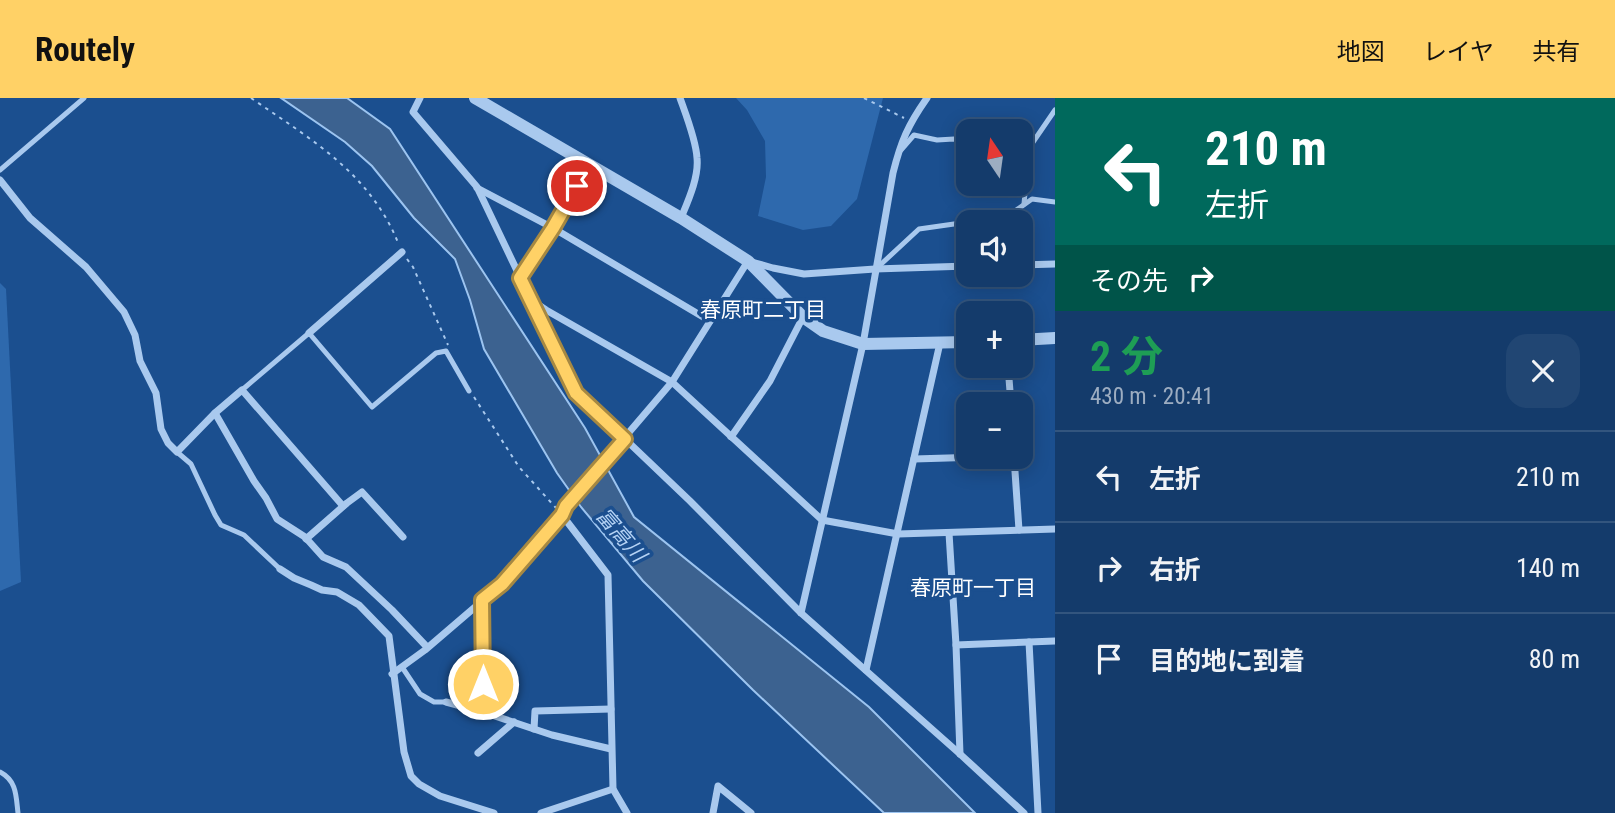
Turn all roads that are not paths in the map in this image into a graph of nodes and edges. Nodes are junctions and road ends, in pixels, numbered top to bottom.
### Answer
1 (84, 98) edge
2 (420, 98) edge
3 (475, 98) edge
4 (680, 98) edge
5 (927, 98) edge
6 (1055, 110) edge
7 (956, 139) edge
8 (1033, 143) edge
9 (897, 154) junction
10 (589, 165) junction
11 (0, 170) edge
12 (0, 180) edge
13 (477, 187) junction
14 (1025, 196) edge
15 (1055, 202) edge
16 (1024, 204) junction
17 (1018, 210) edge
18 (681, 218) junction
19 (956, 224) edge
20 (553, 228) junction
21 (402, 252) road end
22 (748, 261) junction
23 (1055, 264) edge
24 (1033, 265) edge
25 (956, 267) edge
26 (875, 269) junction
27 (520, 278) junction
28 (531, 300) junction
29 (803, 317) junction
30 (710, 321) junction
31 (309, 333) junction
32 (1055, 338) edge
33 (1033, 339) edge
34 (956, 342) edge
35 (940, 343) junction
36 (863, 344) junction
37 (672, 382) junction
38 (242, 390) junction
39 (469, 391) road end
40 (215, 413) junction
41 (731, 437) junction
42 (625, 439) junction
43 (177, 452) junction
44 (956, 458) edge
45 (914, 459) junction
46 (1015, 469) edge
47 (343, 506) junction
48 (562, 515) junction
49 (822, 520) junction
50 (1055, 529) edge
51 (1019, 530) junction
52 (949, 533) junction
53 (898, 534) junction
54 (403, 537) dead end
55 (306, 539) junction
56 (280, 569) joint
57 (482, 600) junction
58 (801, 613) junction
59 (1055, 641) edge
60 (1029, 642) junction
61 (956, 645) junction
62 (427, 647) junction
63 (402, 667) junction
64 (866, 670) junction
65 (392, 674) junction
66 (446, 702) joint
67 (611, 709) junction
68 (483, 712) junction
69 (514, 722) junction
70 (534, 729) junction
71 (611, 749) junction
72 (478, 753) dead end
73 (960, 754) junction
74 (0, 772) edge
75 (613, 789) junction
76 (18, 813) edge
77 (494, 813) edge
78 (541, 813) edge
79 (627, 813) edge
80 (713, 813) edge
81 (751, 813) edge
82 (1024, 813) edge
83 (1038, 813) edge

1 - 11 lane
2 - 13 street
3 - 10 street
4 - 18 street
5 - 9 street
6 - 8 lane
7 - 9 lane
9 - 26 street
10 - 18 street
10 - 20 street
12 - 43 street
13 - 20 street
13 - 27 street
14 - 16 lane
15 - 16 lane
16 - 17 lane
18 - 22 street
19 - 26 lane
20 - 27 street
20 - 30 street
21 - 31 street
22 - 26 street
22 - 29 street
22 - 30 street
23 - 24 street
25 - 26 street
26 - 36 street
27 - 28 street
28 - 37 street
28 - 42 lane
29 - 36 street
29 - 41 street
30 - 37 street
31 - 38 lane
31 - 39 lane
32 - 33 street
34 - 35 street
35 - 36 street
35 - 45 street
36 - 49 street
37 - 41 street
37 - 42 street
38 - 40 street
38 - 47 street
40 - 43 street
40 - 55 street
41 - 49 street
42 - 48 street
42 - 58 street
43 - 56 lane
44 - 45 street
45 - 53 street
46 - 51 street
47 - 54 street
47 - 55 street
48 - 57 street
48 - 67 street
49 - 53 street
49 - 58 street
50 - 51 street
51 - 52 street
52 - 53 street
52 - 61 street
53 - 64 street
55 - 62 street
56 - 65 street
57 - 62 street
57 - 68 street
58 - 64 street
59 - 60 street
60 - 61 street
60 - 83 street
61 - 73 street
62 - 63 street
63 - 65 street
63 - 66 lane
64 - 73 street
65 - 77 street
66 - 68 street
67 - 70 street
67 - 71 street
68 - 69 street
69 - 70 street
69 - 72 street
70 - 71 street
71 - 75 street
73 - 82 street
74 - 76 lane
75 - 78 street
75 - 79 street
80 - 81 street

